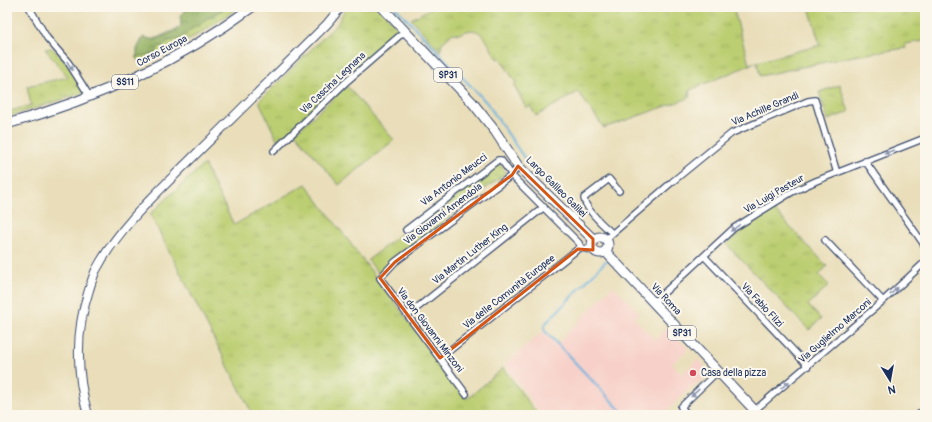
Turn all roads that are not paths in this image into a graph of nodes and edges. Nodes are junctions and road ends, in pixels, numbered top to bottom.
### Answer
1 (28, 7) edge
2 (252, 7) edge
3 (341, 7) edge
4 (382, 7) edge
5 (335, 11) edge
6 (405, 31) junction
7 (90, 97) junction
8 (7, 124) edge
9 (925, 138) edge
10 (274, 151) dead end
11 (865, 161) junction
12 (518, 166) junction
13 (837, 173) junction
14 (512, 175) junction
15 (619, 192) dead end
16 (544, 208) junction
17 (406, 230) dead end
18 (609, 236) junction
19 (593, 239) junction
20 (825, 240) dead end
21 (925, 246) edge
22 (581, 248) junction
23 (593, 250) junction
24 (606, 251) junction
25 (704, 256) junction
26 (925, 262) edge
27 (380, 278) joint
28 (883, 301) junction
29 (654, 302) junction
30 (408, 315) junction
31 (440, 358) junction
32 (808, 366) junction
33 (718, 371) junction
34 (466, 394) dead end
35 (925, 409) edge
36 (757, 413) edge
37 (88, 415) edge
38 (688, 415) edge
39 (918, 415) edge

1 -> 7 street
2 - 7 main road, Corso Europa / SS11
3 - 5 street
4 - 6 main road, SP31
5 - 37 street
6 - 10 street, Via Cascina Legnana
6 - 12 main road, Largo Galileo Galilei / SP31
7 - 8 main road, Corso Europa / SS11
9 -> 11 street, Via Luigi Pasteur
11 - 13 street, Via Luigi Pasteur
11 - 21 street
12 - 14 street, Via Giovanni Amendola
12 - 19 main road, Largo Galileo Galilei / SP31
13 - 18 street, Via Achille Grandi
13 -> 25 street, Via Luigi Pasteur
14 - 16 street
14 - 17 street, Via Antonio Meucci
14 - 27 street, Via Giovanni Amendola
15 - 18 street
16 - 22 street
16 - 30 street, Via Martin Luther King
18 - 19 main road
18 - 24 main road
19 - 23 main road
20 - 28 street
22 - 23 street
22 - 31 street, Via delle Comunità Europee
23 - 24 main road
24 - 29 main road, Via Roma / SP31
25 - 29 street, Via Luigi Pasteur
25 - 32 street, Via Fabio Filzi
28 -> 26 street, Via Guglielmo Marconi
27 - 30 street, Via don Giovanni Minzoni
28 - 32 street, Via Guglielmo Marconi
29 - 33 main road, Via Roma / SP31
30 - 31 street, Via don Giovanni Minzoni
31 - 34 street, Via don Giovanni Minzoni
36 -> 32 street, Via Guglielmo Marconi
33 - 36 main road, Via Roma / SP31
33 -> 38 street
35 - 39 street

